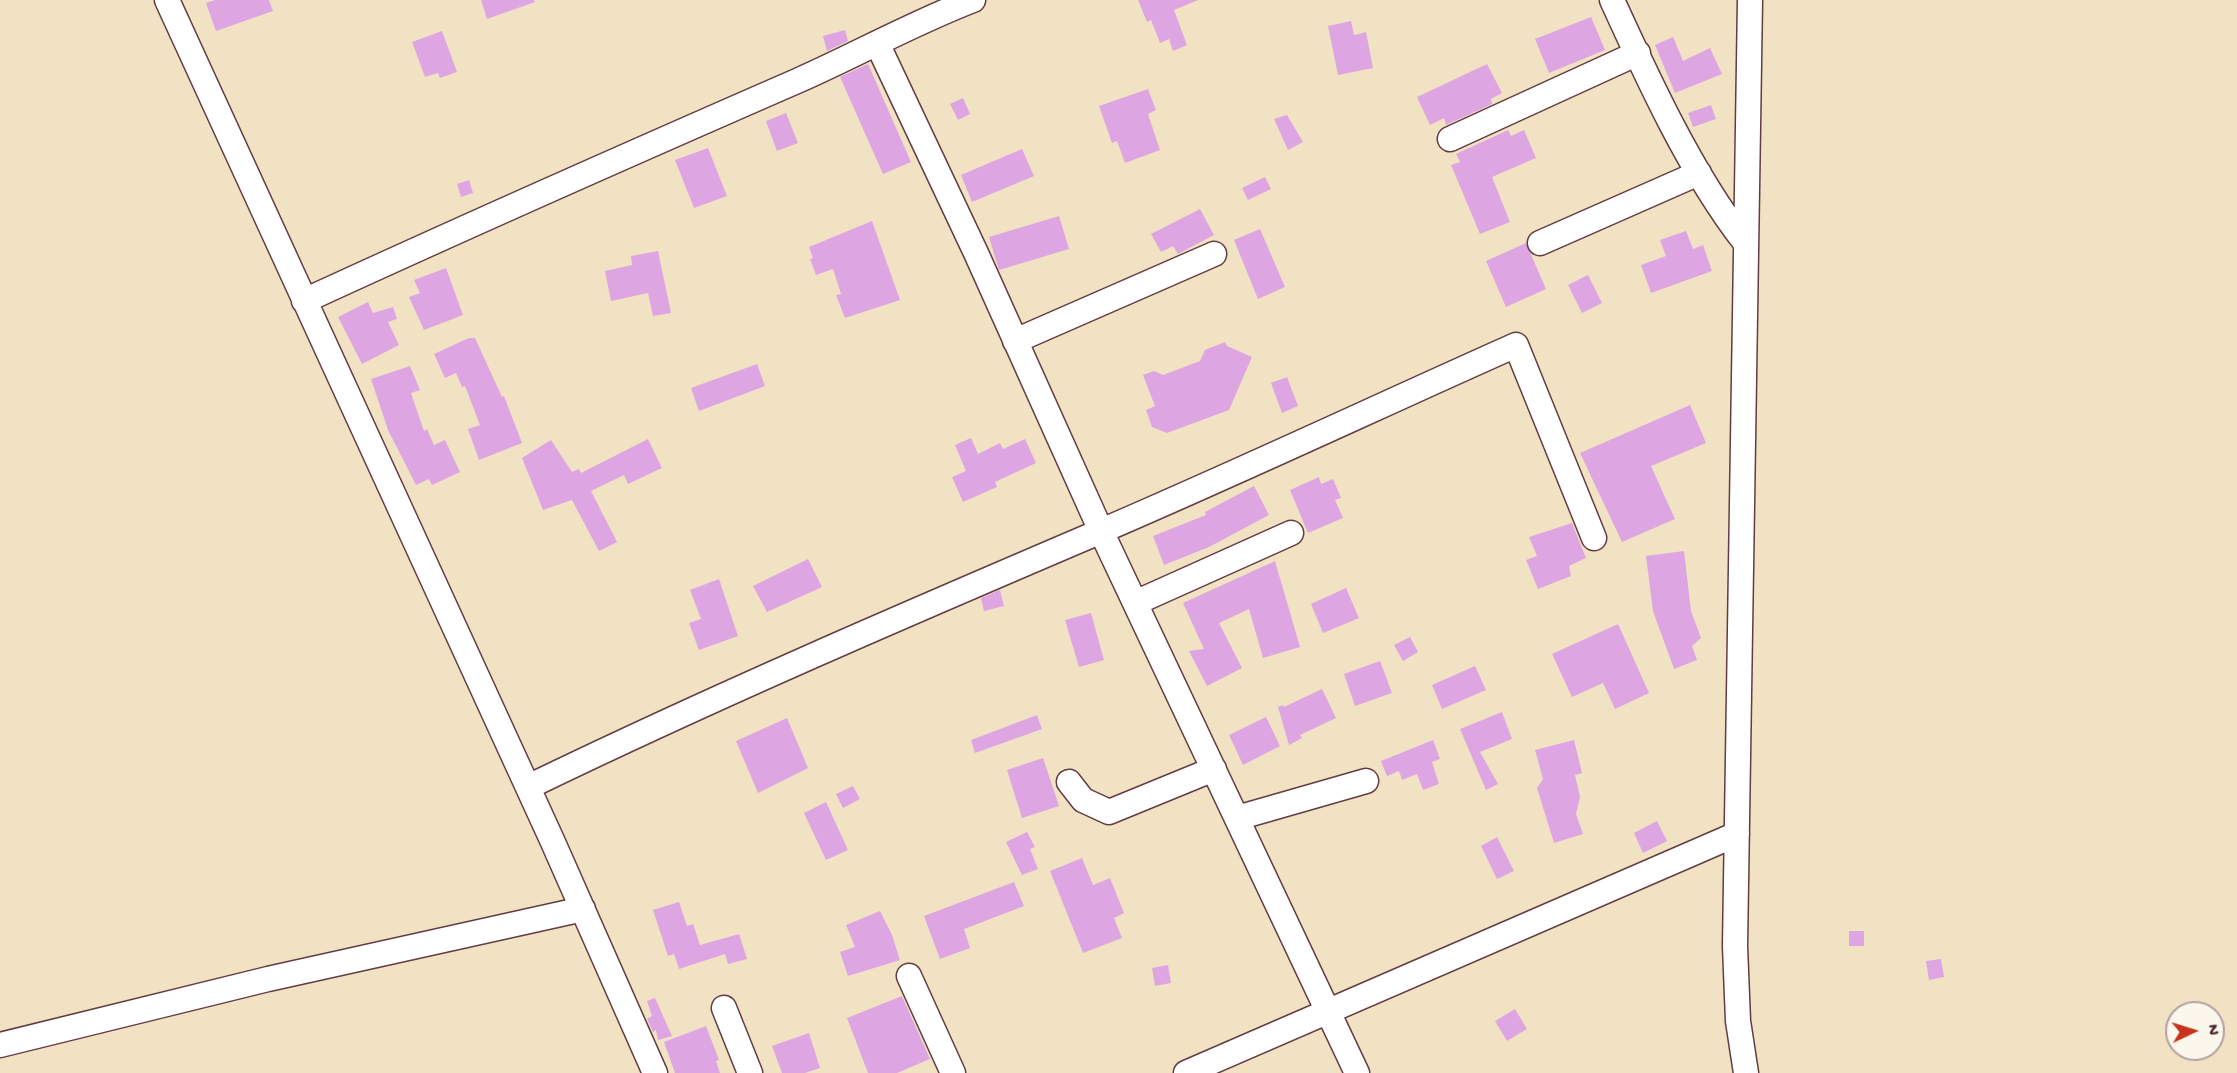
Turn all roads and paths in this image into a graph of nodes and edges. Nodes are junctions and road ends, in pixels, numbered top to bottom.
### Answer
1 (167, 0) edge
2 (974, 0) edge
3 (1612, 0) edge
4 (1750, 0) edge
5 (877, 43) junction
6 (1638, 53) junction
7 (1450, 139) dead end
8 (1699, 173) junction
9 (1744, 241) junction
10 (1540, 243) dead end
11 (1214, 254) dead end
12 (304, 301) junction
13 (1015, 341) junction
14 (1101, 531) junction
15 (1291, 533) dead end
16 (1594, 538) dead end
17 (1135, 603) junction
18 (1214, 769) junction
19 (1366, 781) dead end
20 (1069, 783) dead end
21 (528, 787) junction
22 (1237, 818) junction
23 (1737, 834) junction
24 (583, 909) junction
25 (909, 976) dead end
26 (724, 1008) dead end
27 (1328, 1009) junction
28 (0, 1045) edge
29 (655, 1073) edge
30 (750, 1073) edge
31 (953, 1073) edge
32 (1186, 1073) edge
33 (1357, 1073) edge
34 (1746, 1073) edge

1 - 12 street
2 - 5 street
3 - 6 street
4 - 9 street
5 - 12 street
5 - 13 street
6 - 7 street
6 - 8 street
8 - 9 street
8 - 10 street
9 - 23 street
11 - 13 street
12 - 21 street
13 - 14 street
14 - 16 street
14 - 17 street
14 - 21 street
15 - 17 street
17 - 18 street
18 - 20 street
18 - 22 street
19 - 22 street
21 - 24 street
22 - 27 street
23 - 27 street
23 - 34 street
24 - 28 street
24 - 29 street
25 - 31 street
26 - 30 street
27 - 32 street
27 - 33 street

